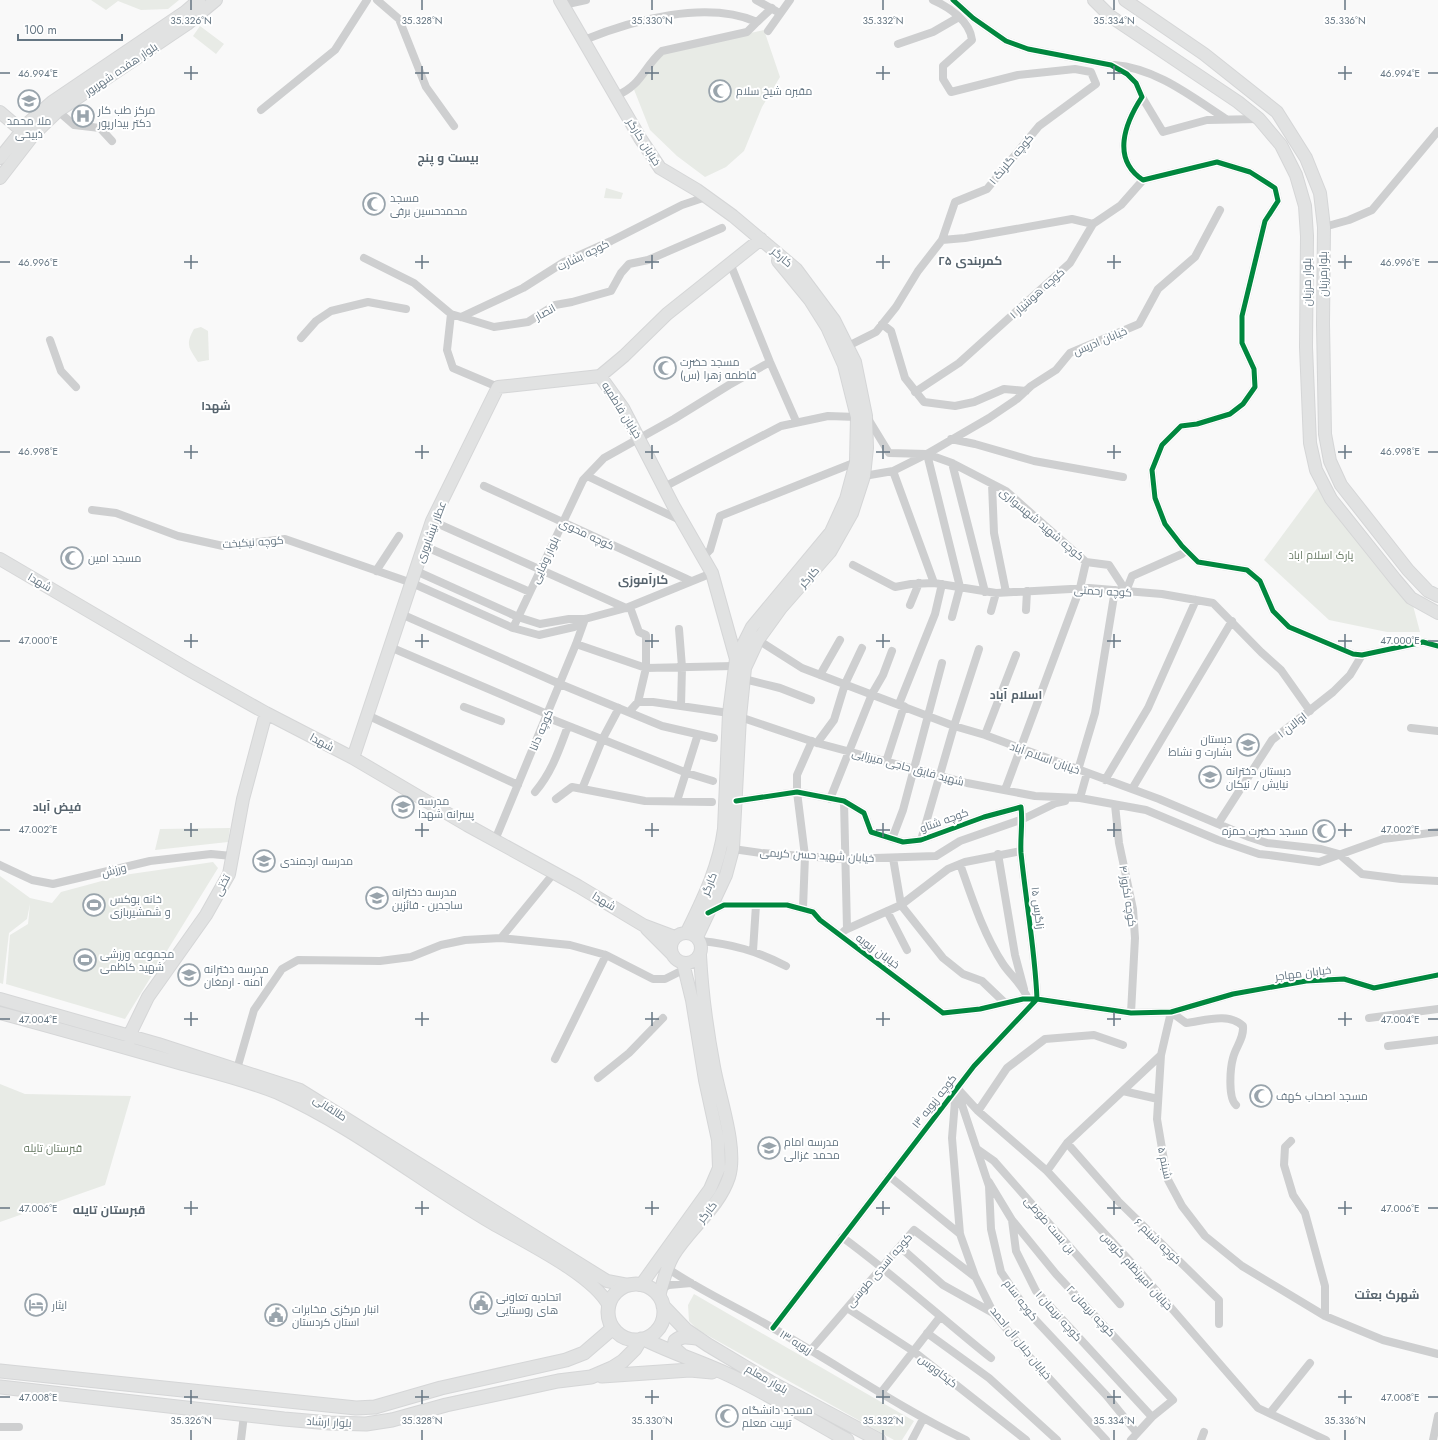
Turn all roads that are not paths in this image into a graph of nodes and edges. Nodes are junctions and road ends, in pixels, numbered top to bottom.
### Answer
1 (199, 0) edge
2 (216, 0) edge
3 (367, 0) edge
4 (377, 0) edge
5 (585, 0) edge
6 (756, 0) edge
7 (790, 0) edge
8 (933, 0) edge
9 (953, 0) edge
10 (1094, 0) edge
11 (1125, 0) edge
12 (562, 2) edge
13 (772, 8) junction
14 (780, 14) junction
15 (959, 17) junction
16 (756, 22) junction
17 (768, 31) dead end
18 (584, 40) junction
19 (898, 44) dead end
20 (1111, 65) junction
21 (616, 96) junction
22 (1142, 97) junction
23 (261, 110) dead end
24 (58, 111) junction
25 (0, 112) edge
26 (1259, 119) junction
27 (1226, 120) junction
28 (0, 121) edge
29 (454, 126) dead end
30 (1438, 131) edge
31 (23, 138) junction
32 (112, 141) dead end
33 (0, 158) edge
34 (0, 178) edge
35 (1143, 180) junction
36 (706, 197) junction
37 (1220, 210) dead end
38 (1093, 224) junction
39 (1324, 227) junction
40 (722, 228) dead end
41 (942, 240) junction
42 (765, 242) junction
43 (364, 258) dead end
44 (730, 263) junction
45 (406, 309) dead end
46 (451, 314) junction
47 (461, 317) junction
48 (882, 324) junction
49 (301, 338) dead end
50 (50, 340) dead end
51 (848, 346) junction
52 (770, 362) junction
53 (600, 376) junction
54 (76, 387) dead end
55 (498, 387) junction
56 (1026, 391) junction
57 (915, 392) junction
58 (862, 417) junction
59 (796, 422) junction
60 (639, 438) junction
61 (951, 439) junction
62 (927, 454) junction
63 (856, 462) junction
64 (952, 463) junction
65 (893, 472) junction
66 (587, 476) junction
67 (864, 476) junction
68 (1123, 477) dead end
69 (992, 484) junction
70 (484, 486) dead end
71 (664, 487) junction
72 (92, 510) dead end
73 (432, 521) junction
74 (683, 522) junction
75 (562, 523) junction
76 (399, 536) dead end
77 (424, 546) junction
78 (1182, 554) dead end
79 (703, 556) junction
80 (0, 559) edge
81 (1086, 562) junction
82 (853, 565) dead end
83 (541, 569) junction
84 (376, 571) junction
85 (712, 573) junction
86 (414, 577) junction
87 (691, 582) junction
88 (919, 583) junction
89 (938, 583) junction
90 (960, 587) junction
91 (1080, 588) junction
92 (1114, 590) junction
93 (1027, 591) junction
94 (1126, 591) junction
95 (530, 592) junction
96 (985, 592) junction
97 (1006, 592) junction
98 (996, 593) junction
99 (1438, 596) edge
100 (1196, 600) junction
101 (910, 605) dead end
102 (628, 607) junction
103 (991, 610) dead end
104 (1026, 610) dead end
105 (1438, 613) edge
106 (401, 614) junction
107 (518, 617) junction
108 (952, 617) dead end
109 (585, 619) junction
110 (1232, 621) junction
111 (513, 628) junction
112 (679, 629) dead end
113 (758, 640) junction
114 (840, 640) dead end
115 (576, 644) junction
116 (1438, 646) edge
117 (390, 647) junction
118 (862, 648) dead end
119 (892, 650) dead end
120 (979, 650) dead end
121 (1016, 655) dead end
122 (1362, 655) junction
123 (735, 663) junction
124 (942, 663) dead end
125 (682, 667) junction
126 (646, 668) junction
127 (820, 675) junction
128 (744, 679) junction
129 (560, 684) junction
130 (845, 684) junction
131 (872, 694) junction
132 (811, 700) dead end
133 (638, 702) junction
134 (902, 705) junction
135 (464, 706) dead end
136 (681, 706) junction
137 (619, 708) junction
138 (1310, 711) junction
139 (629, 712) junction
140 (266, 713) junction
141 (367, 715) junction
142 (734, 715) junction
143 (547, 716) junction
144 (927, 716) junction
145 (501, 721) dead end
146 (568, 726) junction
147 (954, 726) junction
148 (1411, 728) dead end
149 (1438, 731) edge
150 (698, 734) junction
151 (985, 735) junction
152 (714, 738) dead end
153 (602, 740) junction
154 (814, 742) junction
155 (1021, 750) junction
156 (848, 752) junction
157 (353, 758) junction
158 (886, 762) junction
159 (913, 769) junction
160 (1078, 770) junction
161 (687, 773) junction
162 (1087, 773) junction
163 (939, 776) junction
164 (1105, 780) junction
165 (713, 781) dead end
166 (518, 785) junction
167 (582, 789) junction
168 (1132, 789) junction
169 (1005, 790) junction
170 (535, 792) dead end
171 (797, 792) junction
172 (1080, 798) junction
173 (556, 799) dead end
174 (830, 799) junction
175 (736, 801) junction
176 (844, 801) junction
177 (677, 802) junction
178 (712, 802) dead end
179 (1115, 805) junction
180 (1023, 819) junction
181 (1218, 824) junction
182 (1438, 832) edge
183 (892, 839) junction
184 (495, 840) junction
185 (921, 840) junction
186 (733, 849) junction
187 (1021, 851) junction
188 (998, 854) junction
189 (1339, 854) junction
190 (232, 856) junction
191 (805, 856) junction
192 (893, 858) junction
193 (844, 859) junction
194 (0, 864) edge
195 (960, 864) junction
196 (554, 872) junction
197 (1438, 881) edge
198 (756, 905) junction
199 (902, 905) junction
200 (803, 908) junction
201 (887, 911) junction
202 (708, 912) junction
203 (643, 925) junction
204 (847, 929) junction
205 (839, 934) junction
206 (675, 937) junction
207 (695, 937) junction
208 (500, 938) junction
209 (907, 950) dead end
210 (753, 951) junction
211 (672, 954) junction
212 (606, 955) junction
213 (700, 955) junction
214 (684, 966) junction
215 (786, 966) dead end
216 (1438, 975) edge
217 (1026, 995) junction
218 (0, 999) edge
219 (1037, 999) junction
220 (1005, 1003) junction
221 (1438, 1009) edge
222 (1171, 1012) junction
223 (0, 1013) edge
224 (1131, 1013) junction
225 (663, 1018) dead end
226 (1369, 1018) dead end
227 (1438, 1040) edge
228 (128, 1042) junction
229 (1123, 1045) dead end
230 (1388, 1046) dead end
231 (1161, 1055) junction
232 (554, 1059) dead end
233 (237, 1069) junction
234 (598, 1078) dead end
235 (956, 1088) junction
236 (1123, 1091) junction
237 (1158, 1099) junction
238 (1236, 1105) dead end
239 (978, 1111) junction
240 (1291, 1142) dead end
241 (1066, 1143) junction
242 (977, 1149) junction
243 (1046, 1171) junction
244 (889, 1176) junction
245 (986, 1176) junction
246 (1012, 1220) junction
247 (515, 1230) junction
248 (960, 1234) junction
249 (842, 1237) junction
250 (900, 1247) junction
251 (882, 1266) junction
252 (667, 1268) junction
253 (975, 1276) junction
254 (691, 1284) junction
255 (635, 1285) junction
256 (661, 1297) junction
257 (1120, 1304) dead end
258 (609, 1306) junction
259 (847, 1308) junction
260 (994, 1314) junction
261 (1325, 1316) junction
262 (940, 1317) junction
263 (1219, 1324) dead end
264 (613, 1328) junction
265 (773, 1328) junction
266 (927, 1333) junction
267 (697, 1338) junction
268 (643, 1339) junction
269 (810, 1350) junction
270 (914, 1351) junction
271 (1438, 1354) edge
272 (683, 1356) junction
273 (991, 1358) dead end
274 (553, 1363) junction
275 (1310, 1363) dead end
276 (0, 1371) edge
277 (729, 1376) junction
278 (591, 1378) junction
279 (558, 1381) junction
280 (0, 1386) edge
281 (150, 1386) junction
282 (880, 1394) junction
283 (148, 1403) junction
284 (1270, 1413) junction
285 (244, 1415) junction
286 (1152, 1416) junction
287 (1438, 1416) edge
288 (923, 1419) junction
289 (0, 1427) edge
290 (20, 1427) dead end
291 (1137, 1432) junction
292 (241, 1440) edge
293 (847, 1440) edge
294 (879, 1440) edge
295 (912, 1440) edge
296 (966, 1440) edge
297 (1026, 1440) edge
298 (1057, 1440) edge
299 (1106, 1440) edge
300 (1131, 1440) edge
301 (1326, 1440) edge
302 (1433, 1440) edge

1 - 31 main road, بلوار هفده شهریور
2 - 24 main road, بلوار هفده شهریور
3 - 23 street
4 - 29 street
5 - 12 street
6 - 13 street
7 - 14 street
8 - 15 street
9 - 20 street
10 - 26 main road, بلوار مرزبان
11 - 39 main road, بلوارمرزبان
12 - 18 main road, خیابان کارگر
13 - 14 street
13 - 16 street
14 - 17 street
15 - 19 street
15 - 41 street, کوچه گلرنگ ۱
16 - 18 street
16 - 21 street
18 - 21 main road, خیابان کارگر
20 - 22 street
20 - 27 street
21 - 36 main road, خیابان کارگر
22 - 27 street
22 - 35 street
24 - 31 main road, بلوار هفده شهریور
24 - 32 street
25 - 31 main road
26 - 27 street
26 - 105 main road, بلوار مرزبان
28 - 31 main road
30 - 39 street
31 - 33 main road, بلوار هفده شهریور
31 - 34 main road, بلوار هفده شهریور
35 - 38 street, کوچه هوشیار ۱
35 - 122 street
36 - 42 main road, خیابان کارگر
36 - 47 street, کوچه بشارت
37 - 56 street, خیابان ادریس
38 - 41 street
38 - 57 street, کوچه هوشیار ۱
39 - 99 main road, بلوارمرزبان
40 - 47 street, انصار
41 - 48 street, کوچه گلرنگ ۱
42 - 44 main road, خیابان فاطمیه
42 - 51 main road, کارگر
42 - 58 main road, کارگر
43 - 46 street, انصار
44 - 52 street
44 - 53 main road, خیابان فاطمیه
45 - 49 street
46 - 47 street, انصار
46 - 55 street
48 - 51 street, کوچه گلرنگ ۱
48 - 57 street
50 - 54 street
51 - 58 main road, کارگر
52 - 59 street
52 - 60 street, بلوار وفایی
53 - 55 main road
53 - 60 main road, خیابان فاطمیه
55 - 73 main road, عطار نیشابوری
56 - 57 street
56 - 61 street, خیابان ادریس
58 - 59 street
58 - 62 street, کوچه شهید شهسواری
58 - 63 main road, کارگر
58 - 67 main road, کارگر
59 - 71 street
60 - 66 street, بلوار وفایی
60 - 71 main road, خیابان فاطمیه
61 - 62 street, خیابان ادریس
61 - 68 street
62 - 64 street, کوچه شهید شهسواری
62 - 65 street, خیابان ادریس
62 - 90 street
63 - 79 street
63 - 123 main road, کارگر
64 - 69 street, کوچه شهید شهسواری
64 - 96 street
65 - 67 street
65 - 89 street
66 - 74 street
66 - 75 street, بلوار وفایی
67 - 113 main road, کارگر
69 - 81 street, کوچه شهید شهسواری
69 - 97 street
70 - 75 street, کوچه محوی
71 - 74 main road, خیابان فاطمیه
72 - 84 street, کوچه نیکبخت
73 - 77 main road, عطار نیشابوری
73 - 83 street
74 - 79 main road, خیابان فاطمیه
75 - 83 street, بلوار وفایی
75 - 87 street, کوچه محوی
76 - 84 street
77 - 86 main road, عطار نیشابوری
77 - 95 street
78 - 94 street
79 - 85 main road, خیابان فاطمیه
80 - 140 main road, شهدا
81 - 91 street
81 - 94 street, کوچه شهید شهسواری
82 - 88 street, کوچه رحمتی
83 - 95 street, بلوار وفایی
83 - 102 street
84 - 86 street, کوچه نیکبخت
85 - 87 street
85 - 123 main road, خیابان فاطمیه
86 - 106 main road, عطار نیشابوری
86 - 107 street
86 - 111 street
87 - 102 street
88 - 89 street, کوچه رحمتی
88 - 101 street
89 - 90 street, کوچه رحمتی
89 - 134 street
90 - 96 street, کوچه رحمتی
90 - 108 street
91 - 92 street, کوچه رحمتی
91 - 93 street, کوچه رحمتی
91 - 155 street
92 - 94 street, کوچه رحمتی
92 - 160 street
93 - 97 street, کوچه رحمتی
93 - 104 street
94 - 100 street, کوچه رحمتی
95 - 107 street, بلوار وفایی
96 - 98 street, کوچه رحمتی
97 - 98 street, کوچه رحمتی
98 - 103 street
100 - 110 street, کوچه رحمتی
100 - 164 street
102 - 109 street
102 - 126 street
106 - 117 main road, عطار نیشابوری
106 - 129 street
107 - 109 street
107 - 111 street, بلوار وفایی
109 - 111 street
109 - 115 street, کوچه دانا
110 - 138 street, کوچه رحمتی
110 - 168 street
112 - 125 street
113 - 127 street, خیابان اسلام آباد
113 - 128 main road, کارگر
114 - 127 street
115 - 126 street
115 - 129 street, کوچه دانا
116 - 122 street
117 - 141 main road, عطار نیشابوری
117 - 143 street
118 - 130 street
119 - 131 street
120 - 147 street
121 - 151 street
122 - 138 street, اوالان ۱
123 - 125 street
123 - 142 main road, کارگر
124 - 144 street
125 - 126 street
125 - 136 street
126 - 133 street
127 - 130 street, خیابان اسلام آباد
128 - 132 street
128 - 142 main road, کارگر
129 - 137 street
129 - 143 street, کوچه دانا
130 - 131 street, خیابان اسلام آباد
130 - 154 street
131 - 134 street, خیابان اسلام آباد
131 - 156 street
133 - 136 street, شهید فایق حاجی میرزایی
133 - 139 street
134 - 144 street, خیابان اسلام آباد
134 - 158 street
135 - 145 street
136 - 142 street, شهید فایق حاجی میرزایی
137 - 139 street
137 - 153 street
138 - 181 street, اوالان ۱
139 - 150 street
140 - 157 main road, شهدا
140 - 190 main road, تختی
141 - 157 main road, عطار نیشابوری
141 - 166 street
142 - 154 street, شهید فایق حاجی میرزایی
142 - 175 main road, کارگر
142 - 207 main road, کارگر
143 - 146 street
143 - 166 street, کوچه دانا
144 - 147 street, خیابان اسلام آباد
144 - 159 street
146 - 153 street
146 - 170 street
147 - 151 street, خیابان اسلام آباد
147 - 163 street
148 - 149 street
150 - 152 street
150 - 161 street
151 - 155 street, خیابان اسلام آباد
153 - 161 street
153 - 167 street
154 - 156 street, شهید فایق حاجی میرزایی
154 - 171 street
155 - 160 street, خیابان اسلام آباد
155 - 169 street
156 - 158 street, شهید فایق حاجی میرزایی
156 - 174 street
157 - 184 main road, شهدا
158 - 159 street, شهید فایق حاجی میرزایی
159 - 163 street, شهید فایق حاجی میرزایی
159 - 183 street
160 - 162 street, خیابان اسلام آباد
161 - 165 street
161 - 177 street
162 - 164 street, خیابان اسلام آباد
162 - 172 street
163 - 169 street, شهید فایق حاجی میرزایی
163 - 185 street
164 - 168 street, خیابان اسلام آباد
166 - 184 street, کوچه دانا
167 - 173 street
167 - 177 street
168 - 181 street, خیابان اسلام آباد
169 - 172 street, شهید فایق حاجی میرزایی
171 - 174 street, کوچه شتاو
171 - 175 street, کوچه شتاو
171 - 191 street
172 - 179 street
172 - 180 street, خیابان شهید حسن کریمی
174 - 176 street, کوچه شتاو
175 - 186 main road, کارگر
176 - 183 street, کوچه شتاو
176 - 193 street
177 - 178 street
179 - 189 street
179 - 224 street, کوچه نکروز ۴
180 - 185 street, کوچه شتاو
180 - 187 street, زاگرس ۱۵
180 - 192 street, خیابان شهید حسن کریمی
181 - 189 street, خیابان اسلام آباد
182 - 189 street
183 - 185 street, کوچه شتاو
184 - 196 main road, شهدا
186 - 191 street, خیابان شهید حسن کریمی
186 - 202 main road, کارگر
187 - 188 street
187 - 219 street, زاگرس ۱۵
188 - 195 street
188 - 217 street
189 - 197 street
190 - 194 street, ورزش
190 - 228 main road, تختی
191 - 193 street, خیابان شهید حسن کریمی
191 - 200 street
192 - 193 street, خیابان شهید حسن کریمی
192 - 199 street
193 - 204 street
195 - 199 street
195 - 217 street
196 - 203 main road, شهدا
196 - 208 street
198 - 200 street, خیابان زیویه
198 - 202 street, خیابان زیویه
198 - 210 street
199 - 201 street
199 - 220 street
200 - 205 street, خیابان زیویه
201 - 204 street
201 - 209 street
202 - 207 main road, کارگر
203 - 206 main road
203 - 211 main road
204 - 205 street
205 - 220 street, خیابان زیویه
206 - 207 main road
206 - 211 main road
207 - 210 street
207 - 213 main road
208 - 212 street
208 - 233 street
210 - 215 street
211 - 214 main road
212 - 214 street
212 - 232 street
213 - 214 main road
213 - 252 main road, کارگر
214 - 255 main road, کارگر
216 - 222 street, خیابان مهاجر
217 - 219 street, خیابان زیویه
217 - 220 street, خیابان زیویه
218 - 228 main road, طالقانی
219 - 224 street
219 - 235 street, کوچه زیویه ۱۳
221 - 226 street
222 - 224 street
222 - 231 street, شبنم ۵
222 - 238 street
223 - 228 main road, طالقانی
225 - 234 street
227 - 230 street
228 - 233 main road, طالقانی
228 - 247 main road, طالقانی
229 - 239 street
231 - 236 street
231 - 237 street, شبنم ۵
233 - 247 main road, طالقانی
235 - 239 street, خیابان امیرنظام گروس
235 - 242 street, کوچه سام
235 - 244 street, کوچه زیویه ۱۳
235 - 248 street, خیابان جلال آل احمد
236 - 237 street
236 - 241 street
237 - 261 street, شبنم ۵
239 - 243 street, خیابان امیرنظام گروس
240 - 261 street
241 - 243 street
241 - 263 street, کوچه شبنم ۶
242 - 245 street, کوچه سام
242 - 257 street, بن بست طوطی
243 - 284 street, خیابان امیرنظام گروس
244 - 248 street
244 - 249 street, کوچه زیویه ۱۳
245 - 246 street, کوچه نریمان ۱
245 - 291 street, کوچه سام
246 - 286 street, کوچه نریمان ۱
246 - 286 street, کوچه نریمان ۲
247 - 255 main road, طالقانی
247 - 258 main road, طالقانی
248 - 253 street, خیابان جلال آل احمد
249 - 251 street
249 - 265 street, کوچه زیویه ۱۳
250 - 251 street, کوچه اسدی طوسی
250 - 253 street, کوچه اسدی طوسی
250 - 260 street
251 - 259 street, کوچه اسدی طوسی
251 - 262 street
252 - 254 street, زیویه ۱۳
252 - 256 main road, کارگر
253 - 260 street, خیابان جلال آل احمد
254 - 256 street
254 - 265 street, زیویه ۱۳
255 - 256 main road
255 - 258 main road
256 - 267 main road, بلوار معلم
256 - 268 main road
258 - 264 main road
259 - 269 street, کوچه اسدی طوسی
259 - 270 street, کیکاووس
260 - 299 street, خیابان جلال آل احمد
261 - 271 street, شبنم ۵
262 - 266 street
262 - 273 street
264 - 268 main road
264 - 274 main road, بلوار ارشاد
265 - 269 street, زیویه ۱۳
266 - 270 street
266 - 298 street
267 - 272 main road
267 - 294 main road, بلوار معلم
268 - 272 main road, بلوار معلم
268 - 278 main road, بلوار ارشاد
269 - 282 street, زیویه ۱۳
270 - 282 street
270 - 297 street, کیکاووس
272 - 277 main road, بلوار معلم
274 - 279 main road
274 - 281 main road, بلوار ارشاد
275 - 284 street
276 - 281 main road, بلوار ارشاد
277 - 278 main road
277 - 293 main road, بلوار معلم
278 - 279 main road, بلوار ارشاد
279 - 285 main road, بلوار ارشاد
280 - 283 main road, بلوار ارشاد
281 - 283 main road
282 - 288 street, زیویه ۱۳
283 - 285 main road, بلوار ارشاد
284 - 301 street, خیابان امیرنظام گروس
285 - 292 street
286 - 291 street
287 - 302 street
288 - 295 street
288 - 296 street, زیویه ۱۳
289 - 290 street
291 - 300 street

